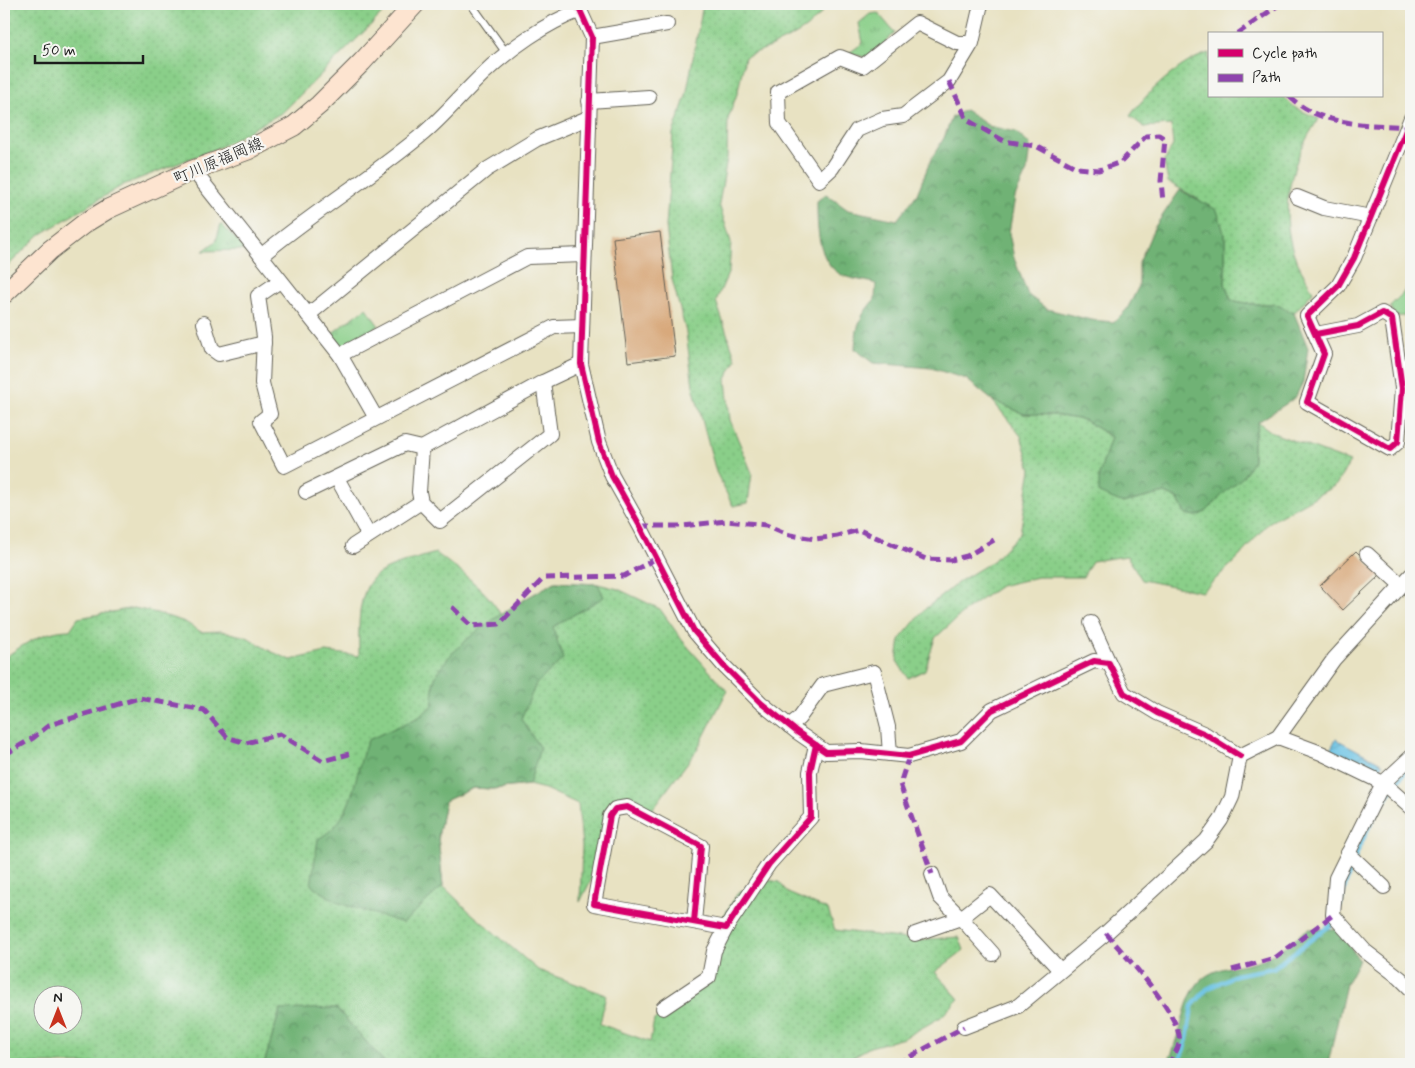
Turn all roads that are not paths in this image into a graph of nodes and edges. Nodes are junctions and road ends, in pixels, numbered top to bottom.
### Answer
1 (415, 4) edge
2 (471, 4) edge
3 (981, 4) edge
4 (579, 7) edge
5 (667, 24) dead end
6 (592, 37) junction
7 (972, 43) junction
8 (508, 54) junction
9 (649, 97) dead end
10 (589, 101) junction
11 (588, 118) junction
12 (1411, 118) edge
13 (193, 170) junction
14 (1297, 197) dead end
15 (1371, 217) junction
16 (584, 255) junction
17 (261, 256) junction
18 (280, 281) junction
19 (4, 294) edge
20 (308, 315) junction
21 (204, 324) dead end
22 (582, 326) junction
23 (1316, 334) junction
24 (264, 343) junction
25 (340, 355) junction
26 (580, 364) junction
27 (543, 382) junction
28 (376, 418) junction
29 (422, 448) junction
30 (337, 478) junction
31 (306, 492) dead end
32 (421, 502) junction
33 (368, 534) junction
34 (353, 546) dead end
35 (1367, 554) dead end
36 (1411, 575) edge
37 (1401, 585) junction
38 (1091, 623) dead end
39 (1109, 663) junction
40 (789, 726) junction
41 (1278, 737) junction
42 (816, 745) junction
43 (890, 754) junction
44 (1240, 756) junction
45 (1411, 757) edge
46 (1383, 783) junction
47 (1411, 808) edge
48 (1348, 852) junction
49 (932, 874) dead end
50 (1384, 887) dead end
51 (961, 918) junction
52 (694, 922) junction
53 (726, 928) junction
54 (915, 934) dead end
55 (993, 954) dead end
56 (1060, 970) junction
57 (1411, 989) edge
58 (663, 1008) dead end
59 (964, 1027) dead end

1 - 13 main road, 町川原福岡線
2 - 8 lane
3 - 7 street
4 - 6 street
4 - 8 street
5 - 6 street
6 - 10 street
7 - 7 street
8 - 17 street
9 - 10 street
10 - 11 street
11 - 16 street
11 - 20 street
12 - 15 street
13 - 17 street
13 - 19 main road, 町川原福岡線
14 - 15 street
15 - 23 street
16 - 22 street
16 - 25 street
17 - 18 street
18 - 20 street
18 - 24 street
20 - 25 street
21 - 24 street
22 - 26 street
22 - 28 street
23 - 23 street
24 - 28 street
25 - 28 street
26 - 27 street
26 - 40 street
27 - 29 street
27 - 32 street
29 - 30 street
29 - 32 street
30 - 31 street
30 - 33 street
32 - 33 street
33 - 34 street
35 - 37 street
36 - 37 street
37 - 41 street
38 - 39 street
39 - 43 street
39 - 44 street
40 - 42 street
40 - 43 street
41 - 44 street
41 - 46 street
42 - 43 street
42 - 53 street
44 - 56 street
45 - 46 street
46 - 47 street
46 - 48 street
48 - 50 street
48 - 57 street
49 - 51 street
51 - 54 street
51 - 55 street
51 - 56 street
52 - 52 street
52 - 53 street
53 - 58 street
56 - 59 street

